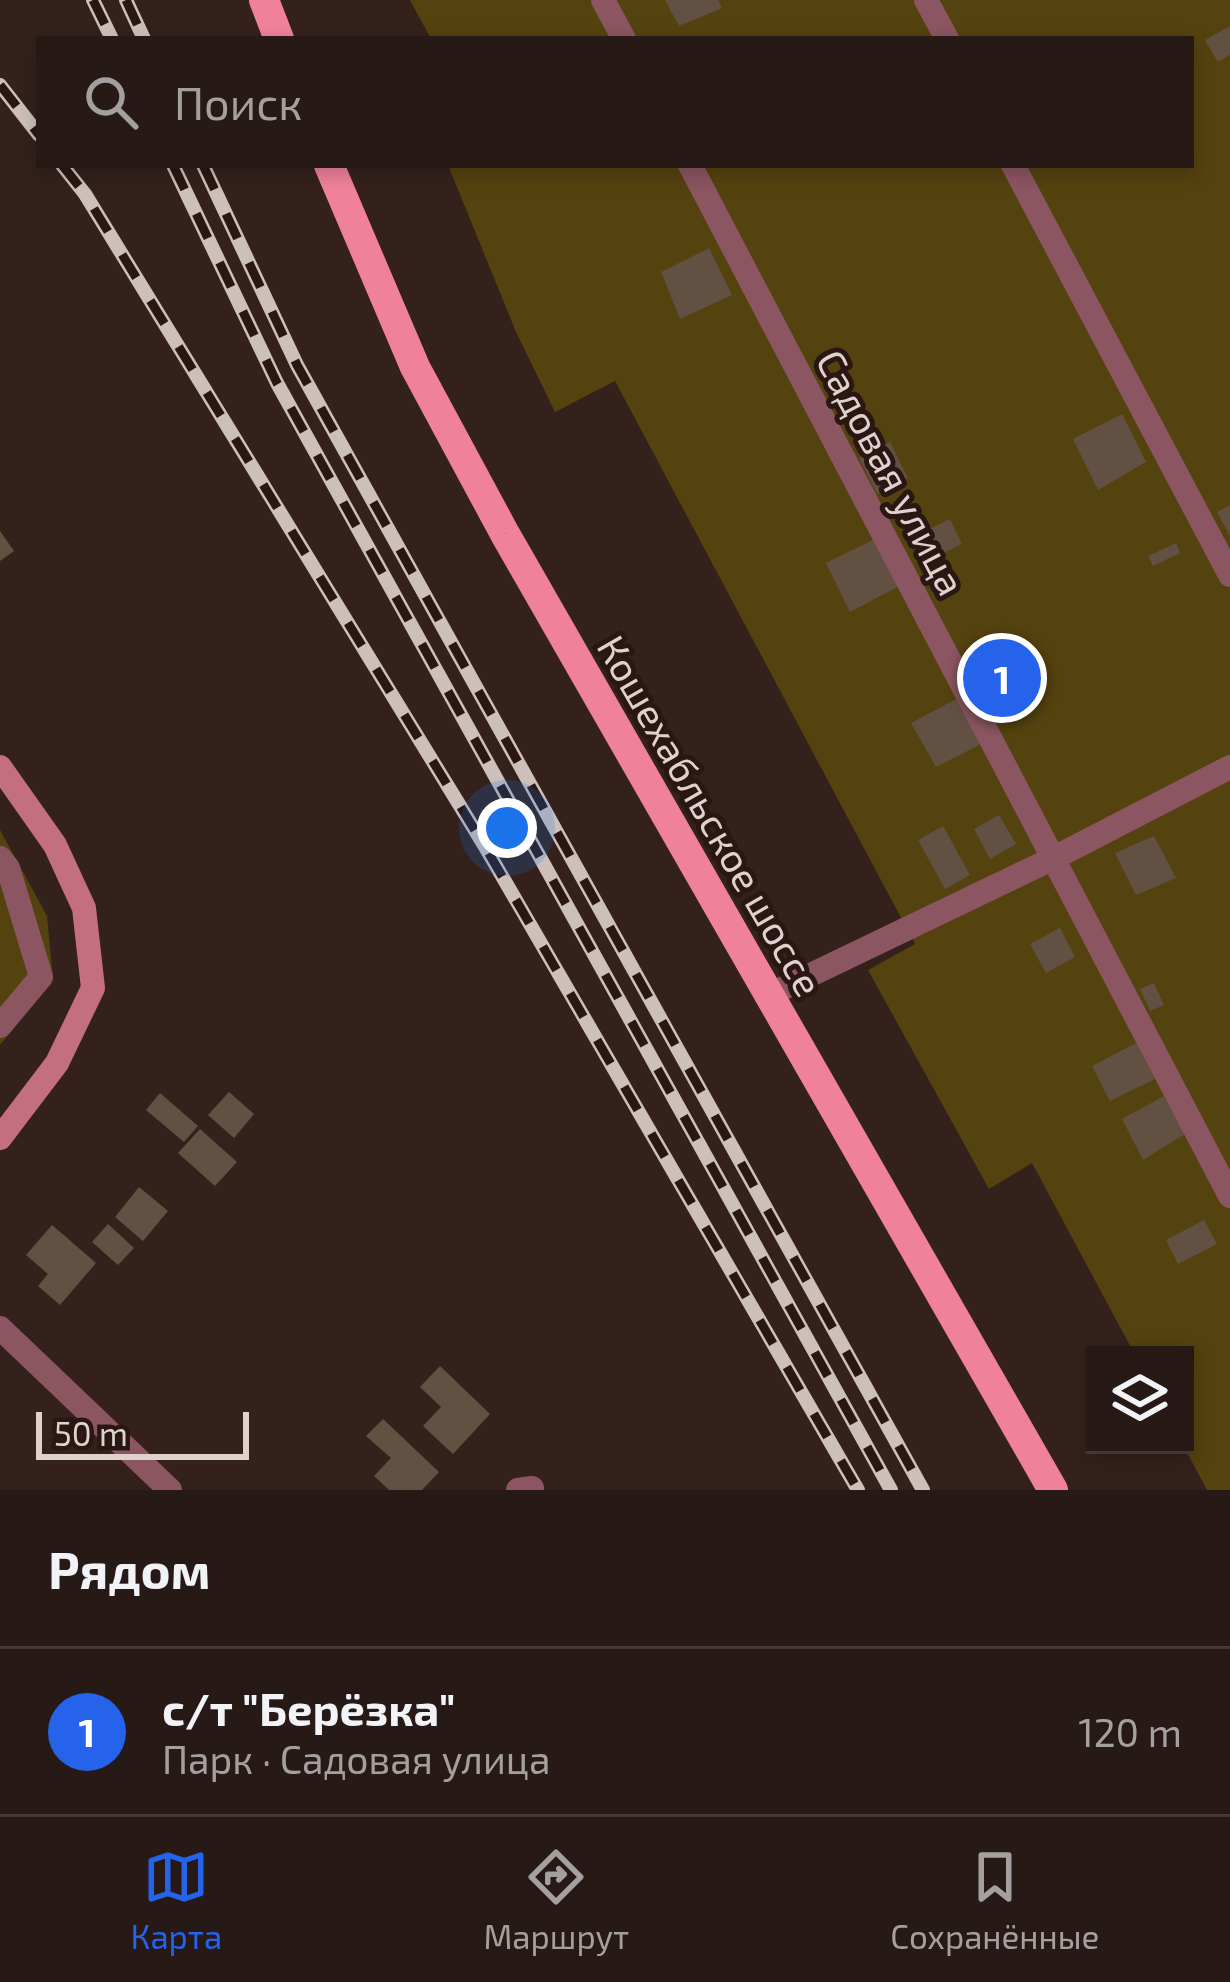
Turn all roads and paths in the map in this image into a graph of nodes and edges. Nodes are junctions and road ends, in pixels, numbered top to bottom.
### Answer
1 (264, 0) edge
2 (603, 0) edge
3 (926, 0) edge
4 (279, 36) edge
5 (621, 36) edge
6 (944, 36) edge
7 (330, 168) edge
8 (692, 168) edge
9 (1015, 168) edge
10 (1230, 575) edge
11 (0, 767) edge
12 (1230, 767) edge
13 (1054, 857) junction
14 (0, 858) edge
15 (769, 994) junction
16 (0, 1026) edge
17 (0, 1138) edge
18 (1230, 1196) edge
19 (0, 1328) edge
20 (170, 1490) edge
21 (1053, 1490) edge

1 - 4 main road
2 - 5 street
3 - 6 street
7 - 15 main road, Кошехабльское шоссе
8 - 13 street, Садовая улица
9 - 10 street
11 - 17 street
12 - 13 street
13 - 15 street
13 - 18 street, Садовая улица
14 - 16 street
15 - 21 main road, Кошехабльское шоссе
19 - 20 street

